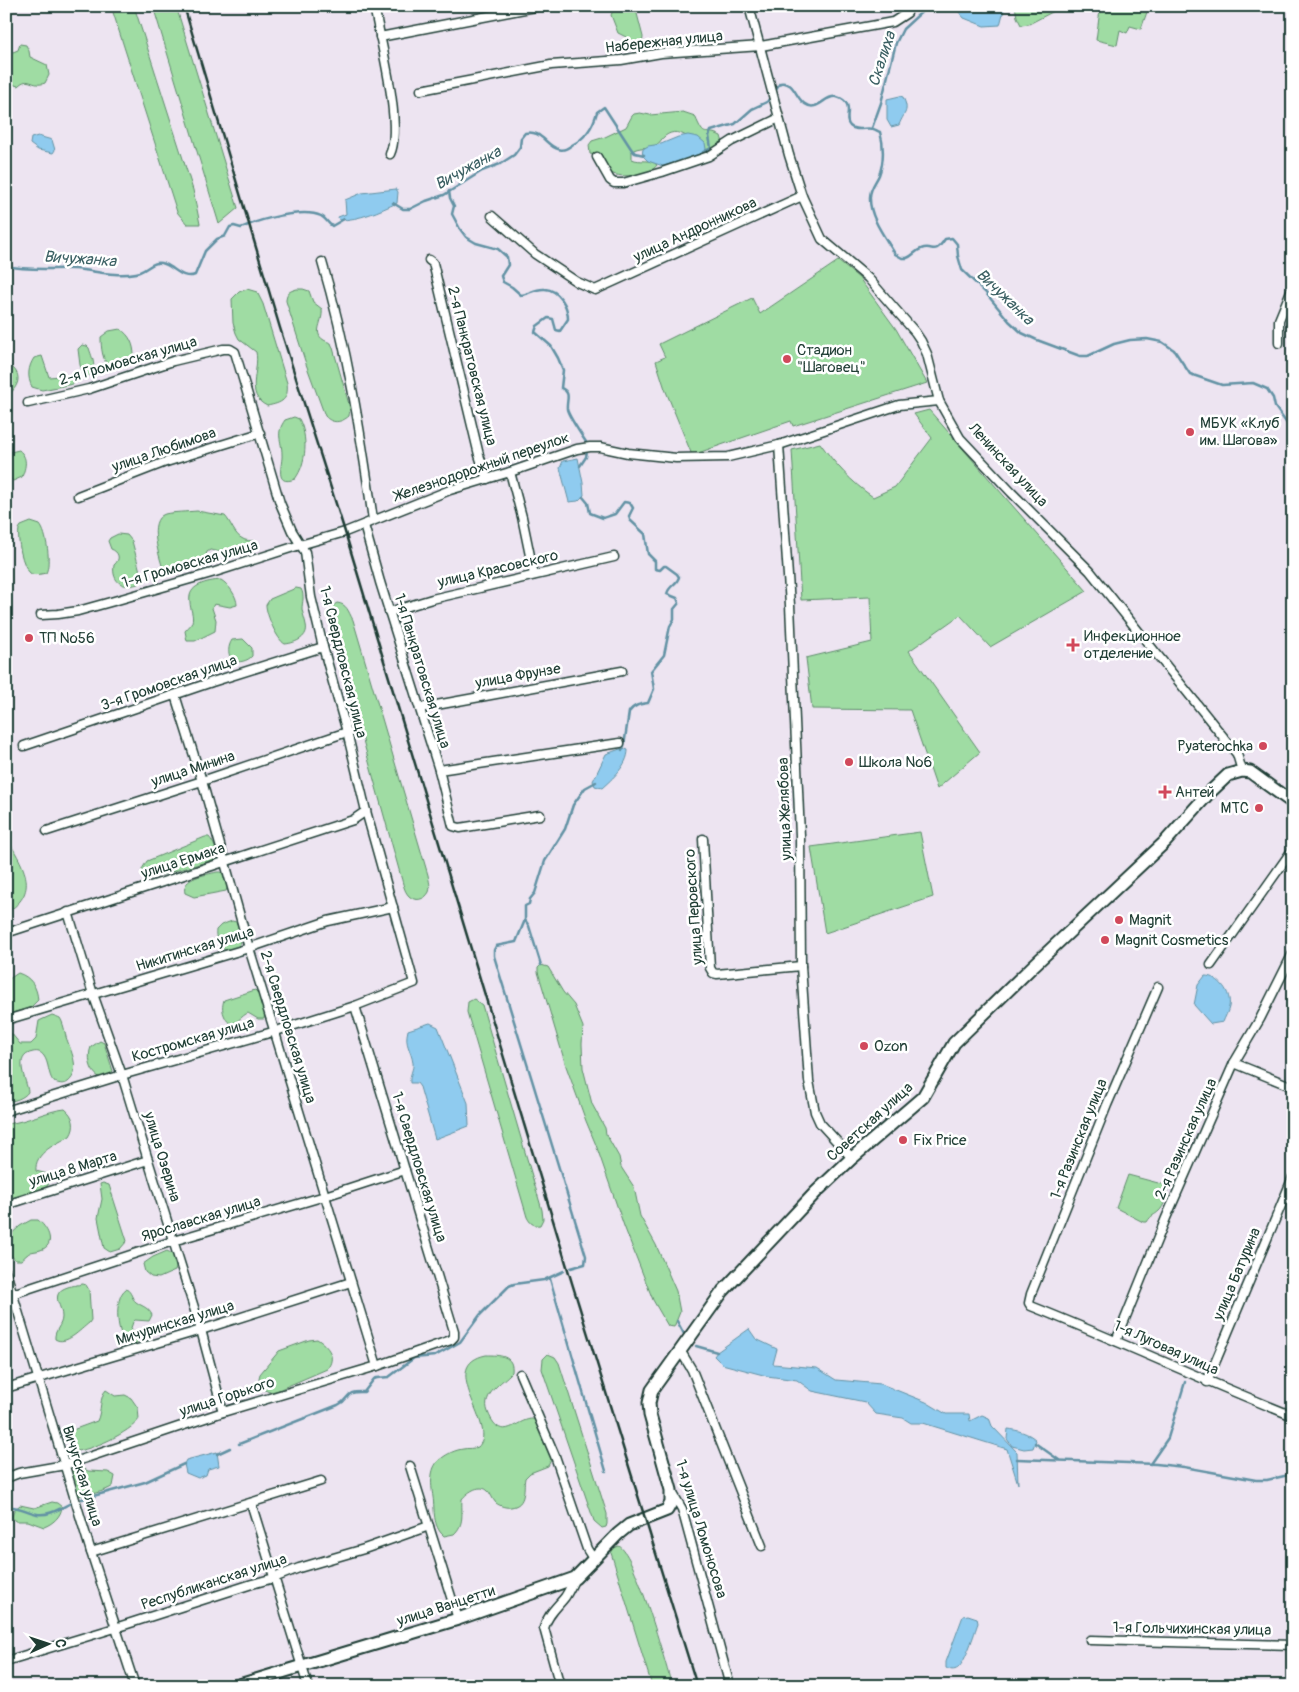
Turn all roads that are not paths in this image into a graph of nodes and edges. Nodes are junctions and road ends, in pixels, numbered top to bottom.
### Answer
1 (374, 6) edge
2 (540, 6) edge
3 (749, 6) edge
4 (906, 13) dead end
5 (380, 37) junction
6 (760, 46) junction
7 (421, 90) dead end
8 (779, 118) junction
9 (390, 154) dead end
10 (597, 158) dead end
11 (802, 196) junction
12 (492, 216) dead end
13 (429, 260) dead end
14 (322, 262) dead end
15 (1293, 286) edge
16 (1279, 343) dead end
17 (235, 352) joint
18 (939, 401) junction
19 (28, 403) dead end
20 (260, 433) junction
21 (779, 445) junction
22 (510, 472) junction
23 (487, 479) junction
24 (78, 496) dead end
25 (373, 520) junction
26 (364, 524) junction
27 (345, 532) joint
28 (300, 545) junction
29 (614, 557) dead end
30 (534, 575) junction
31 (390, 612) junction
32 (41, 615) dead end
33 (323, 646) junction
34 (622, 671) dead end
35 (175, 695) junction
36 (420, 708) junction
37 (347, 732) junction
38 (620, 743) dead end
39 (24, 746) dead end
40 (439, 770) junction
41 (1242, 771) junction
42 (202, 782) junction
43 (1293, 803) edge
44 (366, 811) junction
45 (540, 815) dead end
46 (46, 831) dead end
47 (703, 839) dead end
48 (1293, 849) edge
49 (225, 863) junction
50 (393, 907) junction
51 (68, 912) junction
52 (6, 933) edge
53 (249, 948) junction
54 (1292, 955) edge
55 (1211, 965) dead end
56 (801, 966) junction
57 (414, 983) joint
58 (1158, 987) dead end
59 (92, 994) junction
60 (355, 1006) junction
61 (6, 1020) edge
62 (276, 1031) junction
63 (1234, 1063) junction
64 (122, 1075) junction
65 (1293, 1087) edge
66 (6, 1111) edge
67 (852, 1158) junction
68 (148, 1160) junction
69 (405, 1170) junction
70 (1293, 1177) edge
71 (325, 1196) junction
72 (6, 1205) edge
73 (173, 1241) junction
74 (6, 1272) edge
75 (351, 1282) junction
76 (10, 1295) edge
77 (1029, 1304) joint
78 (201, 1330) junction
79 (454, 1337) joint
80 (1116, 1341) junction
81 (680, 1350) junction
82 (377, 1366) junction
83 (520, 1374) dead end
84 (39, 1378) junction
85 (657, 1381) joint
86 (1207, 1382) junction
87 (6, 1388) edge
88 (223, 1412) junction
89 (1293, 1416) edge
90 (65, 1465) junction
91 (410, 1466) dead end
92 (6, 1478) edge
93 (321, 1481) dead end
94 (671, 1490) junction
95 (251, 1504) junction
96 (429, 1526) junction
97 (762, 1546) dead end
98 (91, 1552) junction
99 (594, 1560) junction
100 (274, 1578) junction
101 (575, 1578) junction
102 (458, 1619) junction
103 (116, 1628) junction
104 (1090, 1640) dead end
105 (1293, 1645) edge
106 (6, 1661) edge
107 (302, 1666) junction
108 (135, 1686) edge
109 (236, 1686) edge
110 (308, 1686) edge
111 (560, 1686) edge
112 (730, 1686) edge

1 - 5 street
2 - 5 street
3 - 6 street, Ленинская улица
4 - 6 street, Набережная улица
5 - 9 street
6 - 7 street, Набережная улица
6 - 8 street, Ленинская улица
8 - 10 street
8 - 11 street, Ленинская улица
11 - 12 street, улица Андронникова
11 - 18 street, Ленинская улица
13 - 23 street, 2-я Панкратовская улица
14 - 25 street
15 - 16 street
17 - 19 street, 2-я Громовская улица
17 - 20 street, 1-я Свердловская улица
18 - 21 street, Железнодорожный переулок
18 - 41 street, Ленинская улица
20 - 24 street, улица Любимова
20 - 28 street, 1-я Свердловская улица
21 - 22 street, Железнодорожный переулок
21 - 56 street, улица Желябова
22 - 23 street, Железнодорожный переулок
22 - 30 street
23 - 25 street, Железнодорожный переулок
25 - 26 street, Железнодорожный переулок
26 - 27 street, Железнодорожный переулок
26 - 31 street, 1-я Панкратовская улица
27 - 28 street, 1-я Громовская улица
28 - 32 street, 1-я Громовская улица
28 - 33 street, 1-я Свердловская улица
29 - 30 street, улица Красовского
30 - 31 street, улица Красовского
31 - 36 street, 1-я Панкратовская улица
33 - 35 street, 3-я Громовская улица
33 - 37 street, 1-я Свердловская улица
34 - 36 street, улица Фрунзе
35 - 39 street, 3-я Громовская улица
35 - 42 street, 2-я Свердловская улица
36 - 40 street, 1-я Панкратовская улица
37 - 42 street, улица Минина
37 - 44 street, 1-я Свердловская улица
38 - 40 street
40 - 45 street, 1-я Панкратовская улица
41 - 43 street
41 - 67 street, Советская улица
42 - 46 street, улица Минина
42 - 49 street, 2-я Свердловская улица
44 - 49 street, улица Ермака
44 - 50 street, 1-я Свердловская улица
47 - 56 street, улица Перовского
48 - 55 street
49 - 51 street, улица Ермака
49 - 53 street, 2-я Свердловская улица
50 - 53 street, Никитинская улица
50 - 57 street, 1-я Свердловская улица
51 - 52 street, улица Ермака
51 - 59 street, улица Озерина
53 - 59 street, Никитинская улица
53 - 62 street, 2-я Свердловская улица
54 - 63 street, 2-я Разинская улица
56 - 67 street, улица Желябова
57 - 60 street, Костромская улица
58 - 77 street, 1-я Разинская улица
59 - 61 street, Никитинская улица
59 - 64 street, улица Озерина
60 - 62 street, Костромская улица
60 - 69 street, 1-я Свердловская улица
62 - 64 street, Костромская улица
62 - 71 street, 2-я Свердловская улица
63 - 65 street
63 - 80 street, 2-я Разинская улица
64 - 66 street, Костромская улица
64 - 68 street, улица Озерина
67 - 81 street, Советская улица
68 - 72 street, улица 8 Марта
68 - 73 street, улица Озерина
69 - 71 street, Ярославская улица
69 - 79 street, 1-я Свердловская улица
70 - 86 street, улица Батурина
71 - 73 street, Ярославская улица
71 - 75 street, 2-я Свердловская улица
73 - 76 street, Ярославская улица
73 - 78 street, улица Озерина
74 - 76 street, Вичугская улица
75 - 78 street, Мичуринская улица
75 - 82 street, 2-я Свердловская улица
76 - 84 street, Вичугская улица
77 - 80 street, 1-я Луговая улица
78 - 84 street, Мичуринская улица
78 - 88 street, улица Озерина
79 - 82 street, улица Горького
80 - 86 street, 1-я Луговая улица
81 - 85 street, Советская улица
81 - 97 street
82 - 88 street, улица Горького
83 - 99 street
84 - 87 street, Мичуринская улица
84 - 90 street, Вичугская улица
85 - 94 street, 1-я улица Ломоносова
86 - 89 street, 1-я Луговая улица
88 - 90 street, улица Горького
90 - 92 street, улица Горького
90 - 98 street, Вичугская улица
91 - 96 street
93 - 95 street
94 - 99 street, улица Ванцетти
94 - 112 street, 1-я улица Ломоносова
95 - 98 street
95 - 100 street
96 - 100 street, Республиканская улица
96 - 102 street
98 - 103 street, Вичугская улица
99 - 101 street, улица Ванцетти
100 - 103 street, Республиканская улица
100 - 107 street
101 - 102 street, улица Ванцетти
101 - 111 street
102 - 107 street, улица Ванцетти
103 - 106 street, Республиканская улица
103 - 108 street, Вичугская улица
104 - 105 street, 1-я Гольчихинская улица
107 - 109 street, улица Ванцетти
107 - 110 street

